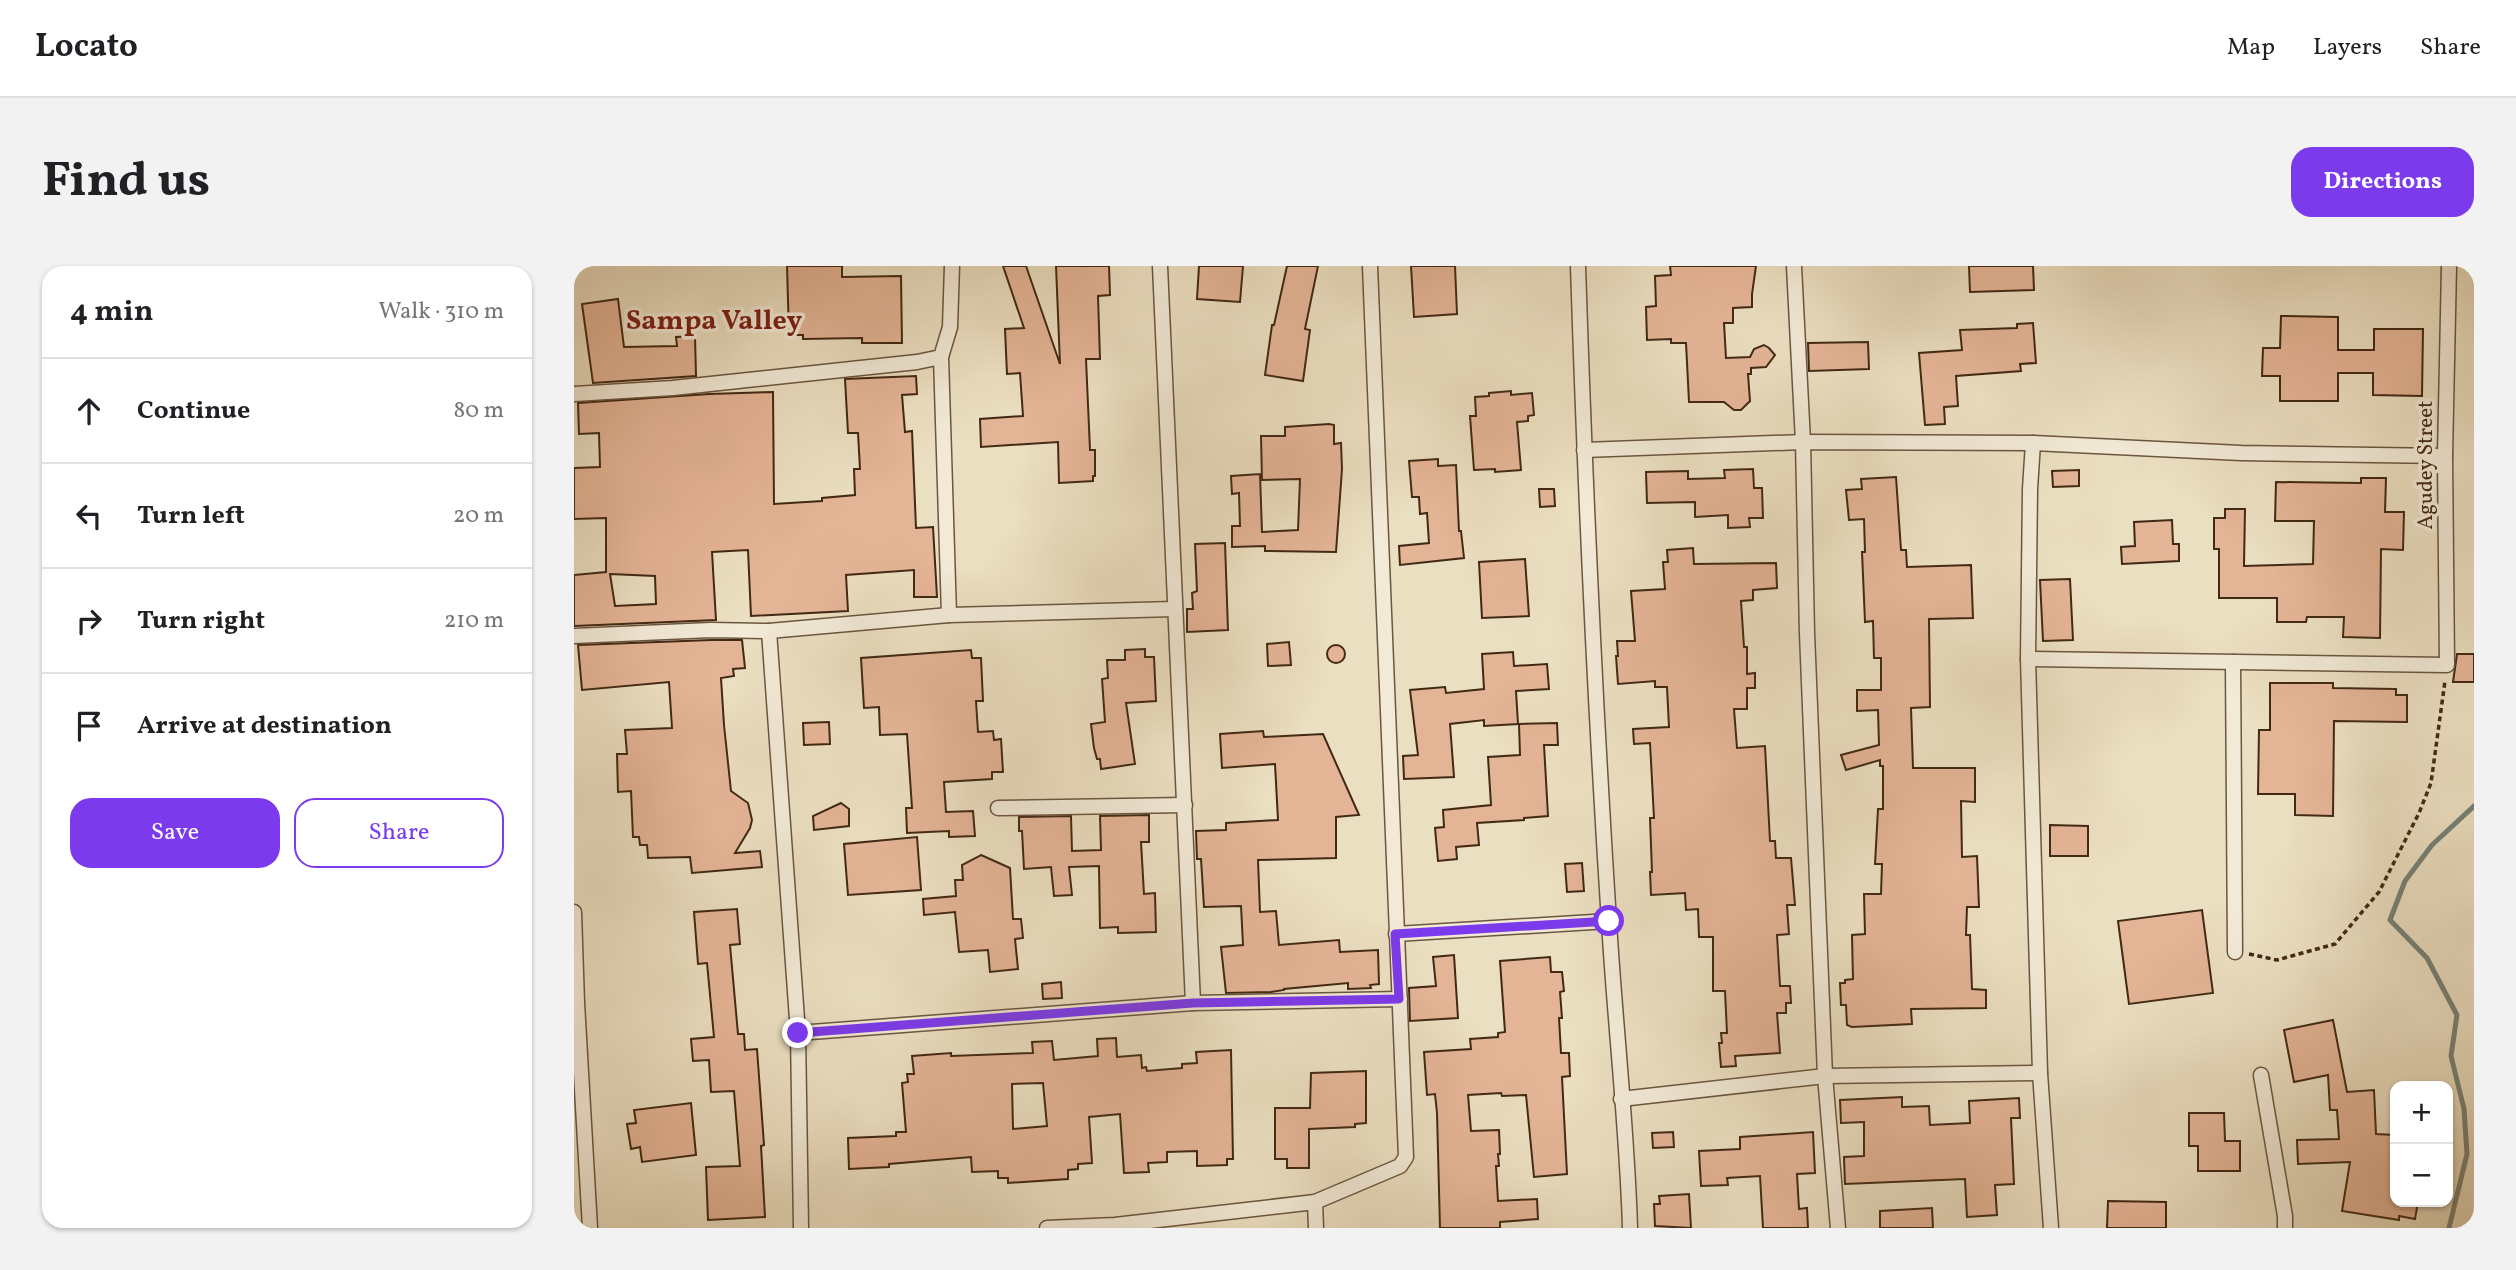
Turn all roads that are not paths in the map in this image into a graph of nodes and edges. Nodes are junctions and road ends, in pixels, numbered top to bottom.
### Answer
1 (951, 266) edge
2 (1160, 266) edge
3 (1370, 266) edge
4 (1578, 266) edge
5 (1794, 266) edge
6 (2449, 266) edge
7 (942, 357) junction
8 (574, 394) edge
9 (1803, 442) junction
10 (2033, 443) junction
11 (1584, 450) junction
12 (2445, 456) junction
13 (1174, 609) junction
14 (949, 615) junction
15 (769, 631) junction
16 (574, 636) edge
17 (2028, 659) junction
18 (2233, 662) junction
19 (1185, 805) junction
20 (998, 808) dead end
21 (574, 912) edge
22 (1609, 921) junction
23 (1395, 934) junction
24 (2235, 952) road end
25 (1399, 999) junction
26 (575, 1003) edge
27 (1193, 1003) junction
28 (798, 1033) junction
29 (2040, 1073) junction
30 (2261, 1075) dead end
31 (1825, 1076) junction
32 (1621, 1099) junction
33 (1315, 1202) junction
34 (1115, 1226) edge
35 (590, 1228) edge
36 (801, 1228) edge
37 (1047, 1228) edge
38 (1317, 1228) edge
39 (1629, 1228) edge
40 (1838, 1228) edge
41 (2051, 1228) edge
42 (2285, 1228) edge

1 - 7 street
2 - 13 street
3 - 23 street
4 - 11 street
5 - 9 street
6 - 12 street, Agudey Street
7 - 8 street
7 - 14 street
9 - 10 street
9 - 11 street
9 - 31 street
10 - 12 street
10 - 17 street
11 - 22 street
12 - 18 street, Agudey Street
13 - 14 street
13 - 19 street
14 - 15 street
15 - 16 street
15 - 28 street
17 - 18 street
17 - 29 street
18 - 24 street
19 - 20 street
19 - 27 street
21 - 26 street
22 - 23 street
22 - 32 street
23 - 25 street
25 - 27 street
25 - 33 street
26 - 35 street
27 - 28 street
28 - 36 street
29 - 31 street
29 - 41 street
30 - 42 street
31 - 32 street
31 - 40 street
32 - 39 street
33 - 34 street
33 - 38 street
34 - 37 street

